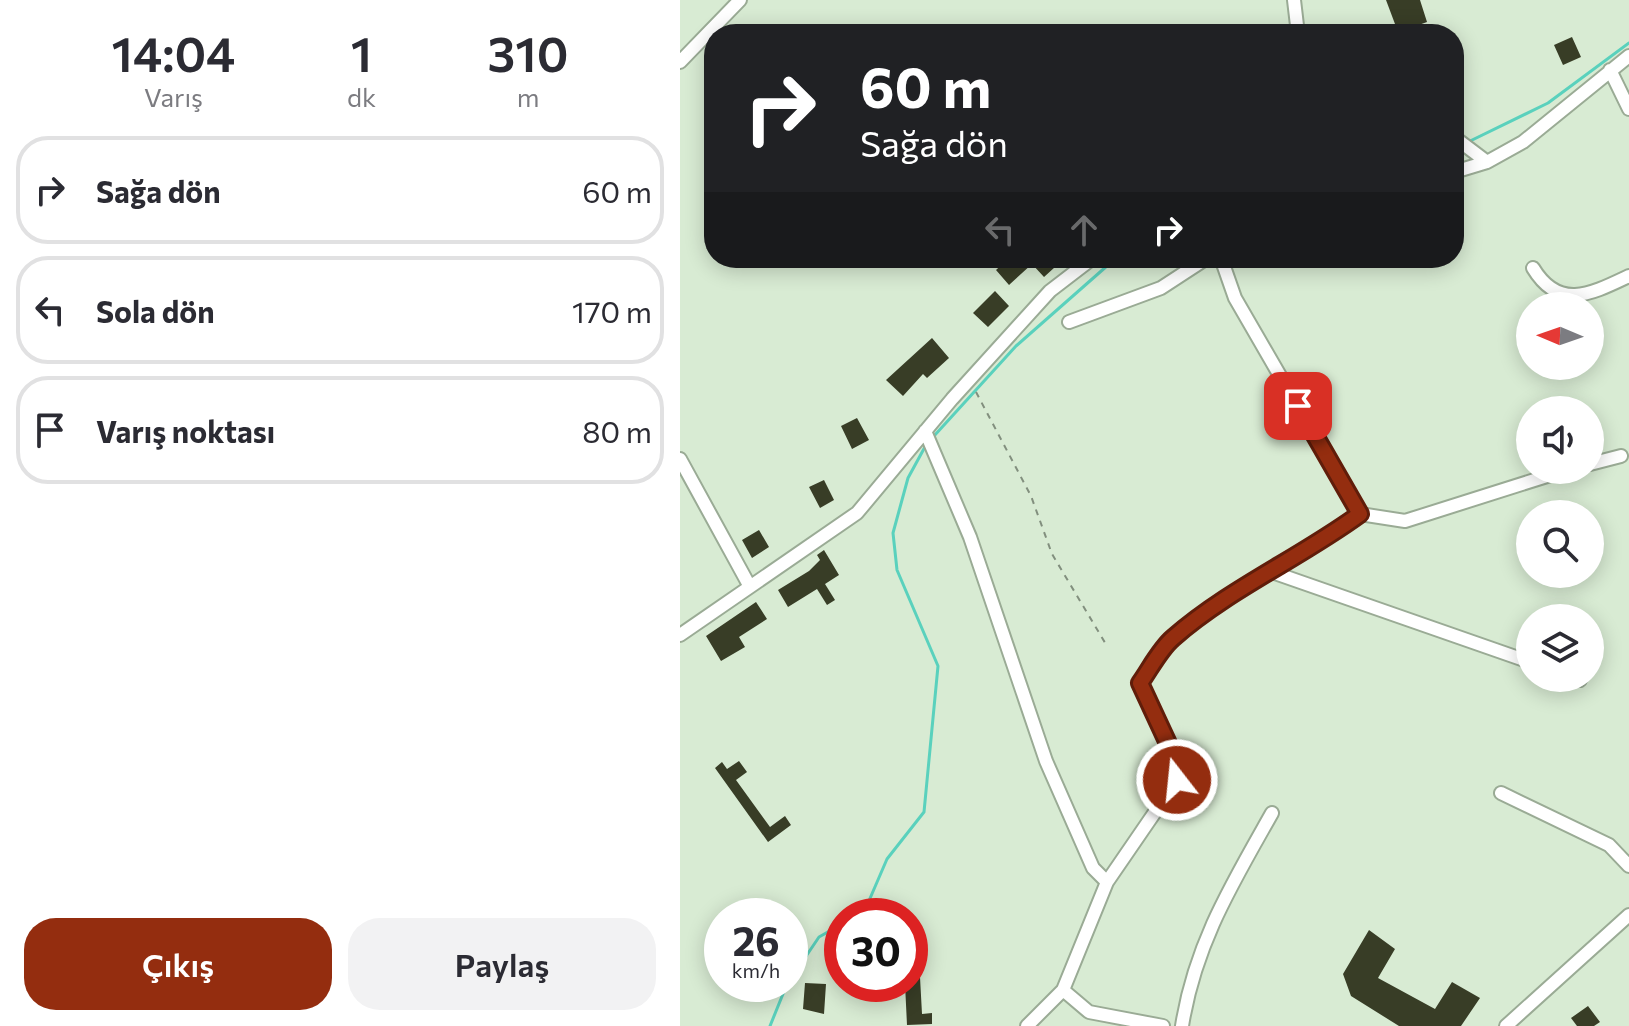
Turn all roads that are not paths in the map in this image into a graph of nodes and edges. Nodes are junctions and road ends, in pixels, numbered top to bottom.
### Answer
1 (740, 0) edge
2 (1294, 0) edge
3 (717, 24) edge
4 (1297, 24) edge
5 (704, 37) edge
6 (1629, 56) edge
7 (680, 62) edge
8 (1610, 70) junction
9 (1629, 109) edge
10 (1464, 143) edge
11 (1487, 162) junction
12 (1464, 169) edge
13 (1080, 268) edge
14 (1192, 268) edge
15 (1224, 268) edge
16 (1533, 268) dead end
17 (1629, 276) edge
18 (1069, 322) dead end
19 (925, 431) junction
20 (1621, 456) dead end
21 (680, 459) edge
22 (1604, 460) edge
23 (1522, 484) edge
24 (1360, 514) junction
25 (1269, 571) junction
26 (749, 585) junction
27 (680, 635) edge
28 (1516, 657) edge
29 (1501, 793) dead end
30 (1272, 813) dead end
31 (1629, 866) edge
32 (1107, 882) junction
33 (1629, 915) edge
34 (1063, 990) junction
35 (1027, 1026) edge
36 (1163, 1026) edge
37 (1182, 1026) edge
38 (1506, 1026) edge

1 - 3 street
2 - 4 street
5 - 7 street
6 - 8 street
8 - 9 street
8 - 11 street
10 - 11 street
11 - 12 street
13 - 19 street
14 - 18 street
15 - 24 street
16 - 17 street
19 - 26 street
19 - 32 street
20 - 22 street
21 - 26 street
23 - 24 street
24 - 25 street
25 - 28 street
25 - 32 street
26 - 27 street
29 - 31 street
30 - 37 street
32 - 34 street
33 - 38 street
34 - 35 street
34 - 36 street

